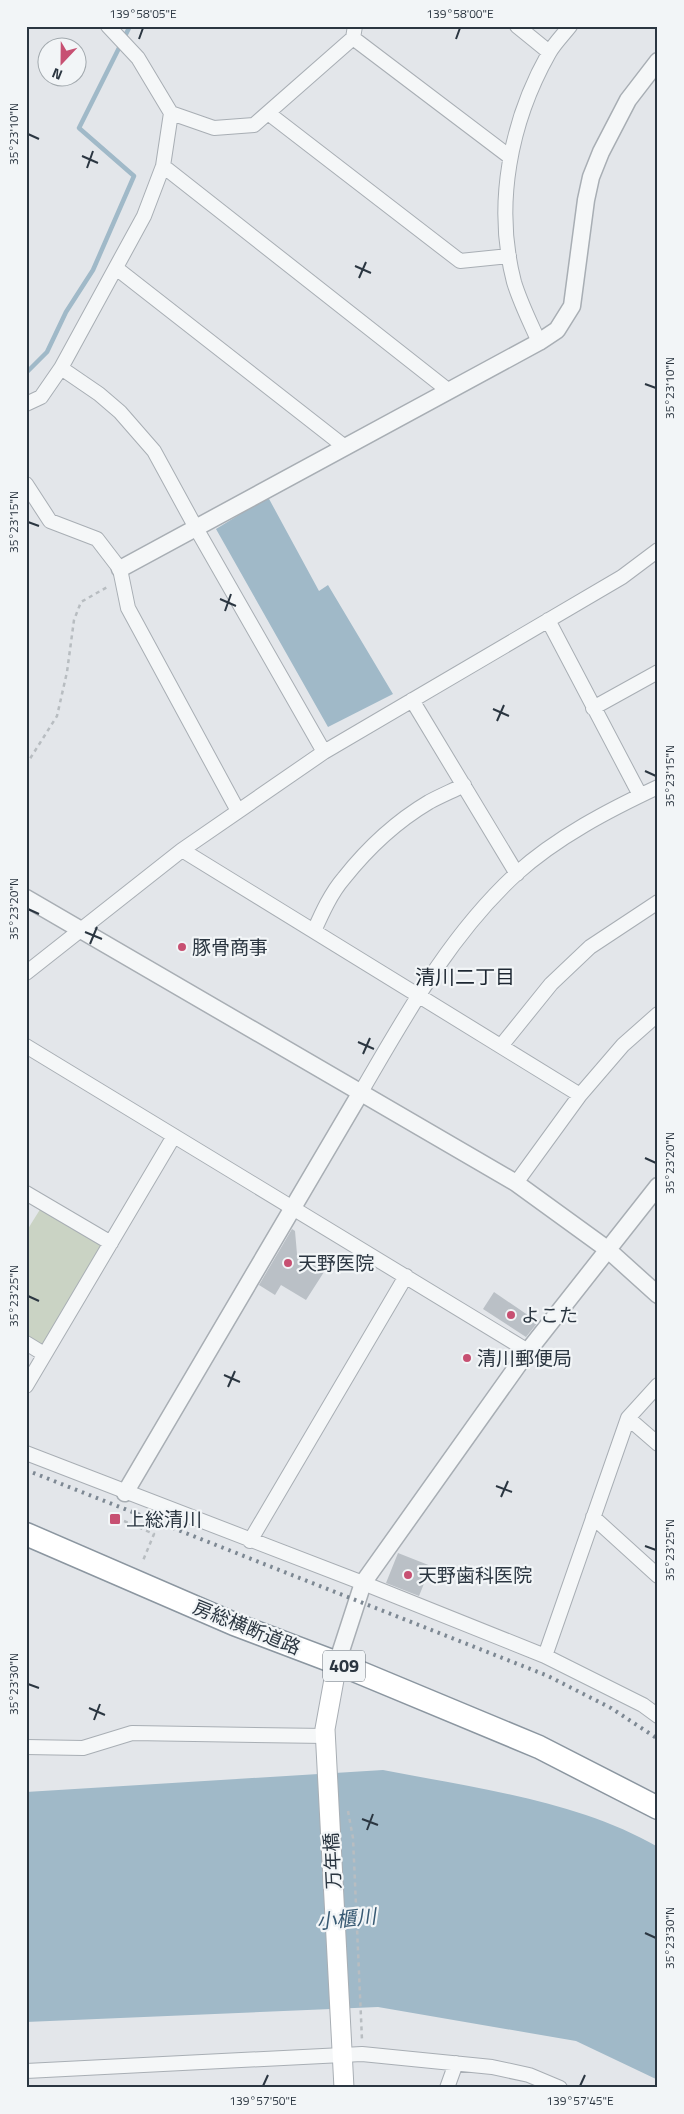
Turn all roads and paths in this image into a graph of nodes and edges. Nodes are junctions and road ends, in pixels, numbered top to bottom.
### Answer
1 (108, 26) edge
2 (517, 26) edge
3 (570, 26) edge
4 (354, 32) edge
5 (549, 52) junction
6 (658, 61) edge
7 (268, 113) junction
8 (171, 114) junction
9 (510, 157) junction
10 (163, 166) junction
11 (509, 256) junction
12 (116, 268) junction
13 (539, 342) junction
14 (61, 368) junction
15 (449, 390) junction
16 (26, 404) edge
17 (345, 447) junction
18 (26, 484) edge
19 (196, 528) junction
20 (658, 550) edge
21 (121, 574) junction
22 (548, 620) junction
23 (658, 672) edge
24 (412, 700) junction
25 (594, 708) junction
26 (324, 752) junction
27 (26, 765) edge
28 (464, 785) junction
29 (658, 787) edge
30 (640, 795) junction
31 (238, 812) junction
32 (182, 850) junction
33 (517, 874) junction
34 (26, 898) edge
35 (658, 902) edge
36 (81, 930) junction
37 (314, 931) junction
38 (26, 973) edge
39 (418, 995) junction
40 (658, 1014) edge
41 (26, 1046) edge
42 (501, 1046) junction
43 (361, 1092) junction
44 (580, 1095) junction
45 (174, 1136) junction
46 (516, 1183) junction
47 (658, 1186) edge
48 (26, 1193) edge
49 (293, 1208) junction
50 (111, 1243) junction
51 (607, 1249) junction
52 (406, 1276) junction
53 (658, 1295) edge
54 (26, 1343) edge
55 (528, 1351) junction
56 (44, 1354) junction
57 (658, 1385) edge
58 (26, 1386) edge
59 (628, 1418) junction
60 (658, 1444) edge
61 (26, 1453) edge
62 (125, 1492) junction
63 (593, 1517) junction
64 (124, 1521) dead end
65 (26, 1534) edge
66 (250, 1541) junction
67 (658, 1576) edge
68 (135, 1580) junction
69 (363, 1583) junction
70 (545, 1656) junction
71 (337, 1663) junction
72 (658, 1716) edge
73 (326, 1736) junction
74 (26, 1747) edge
75 (348, 1808) dead end
76 (658, 1808) edge
77 (362, 2042) dead end
78 (343, 2054) junction
79 (456, 2063) junction
80 (26, 2071) edge
81 (450, 2086) edge
82 (344, 2088) edge
83 (560, 2088) edge

1 - 8 street
2 - 5 street
3 - 5 street
4 - 7 street
4 - 9 street
5 - 9 street
6 - 13 street
7 - 8 street
7 - 11 street
8 - 10 street
9 - 11 street
10 - 12 street
10 - 15 street
11 - 13 street
12 - 14 street
12 - 17 street
13 - 15 street
14 - 16 street
14 - 19 street
15 - 17 street
17 - 19 street
18 - 21 street
19 - 21 street
19 - 26 street
20 - 22 street
21 - 27 path
21 - 31 street
22 - 24 street
22 - 25 street
23 - 25 street
24 - 26 street
24 - 28 street
25 - 30 street
26 - 31 street
28 - 33 street
28 - 37 street
29 - 30 street
30 - 33 street
31 - 32 street
32 - 36 street
32 - 37 street
33 - 39 street
34 - 36 street
35 - 42 street
36 - 38 street
36 - 43 street
37 - 39 street
39 - 42 street
39 - 43 street
40 - 44 street
41 - 45 street
42 - 44 street
43 - 46 street
43 - 49 street
44 - 46 street
45 - 49 street
45 - 50 street
46 - 51 street
47 - 51 street
48 - 50 street
49 - 52 street
49 - 62 street
50 - 56 street
51 - 53 street
51 - 55 street
52 - 55 street
52 - 66 street
54 - 56 street
55 - 69 street
56 - 58 street
57 - 59 street
59 - 60 street
59 - 63 street
61 - 62 street
62 - 66 street
63 - 67 street
63 - 70 street
64 - 68 path
65 - 68 highway, 房総横断道路 / 409
66 - 69 street
68 - 71 highway, 房総横断道路 / 409
69 - 70 street
69 - 71 street
70 - 72 street
71 - 73 main road, 万年橋
71 - 76 highway, 房総横断道路 / 409
73 - 74 street
73 - 78 main road, 万年橋
75 - 77 path
78 - 79 street
78 - 80 street
78 - 82 main road, 万年橋
79 - 81 street
79 - 83 street

